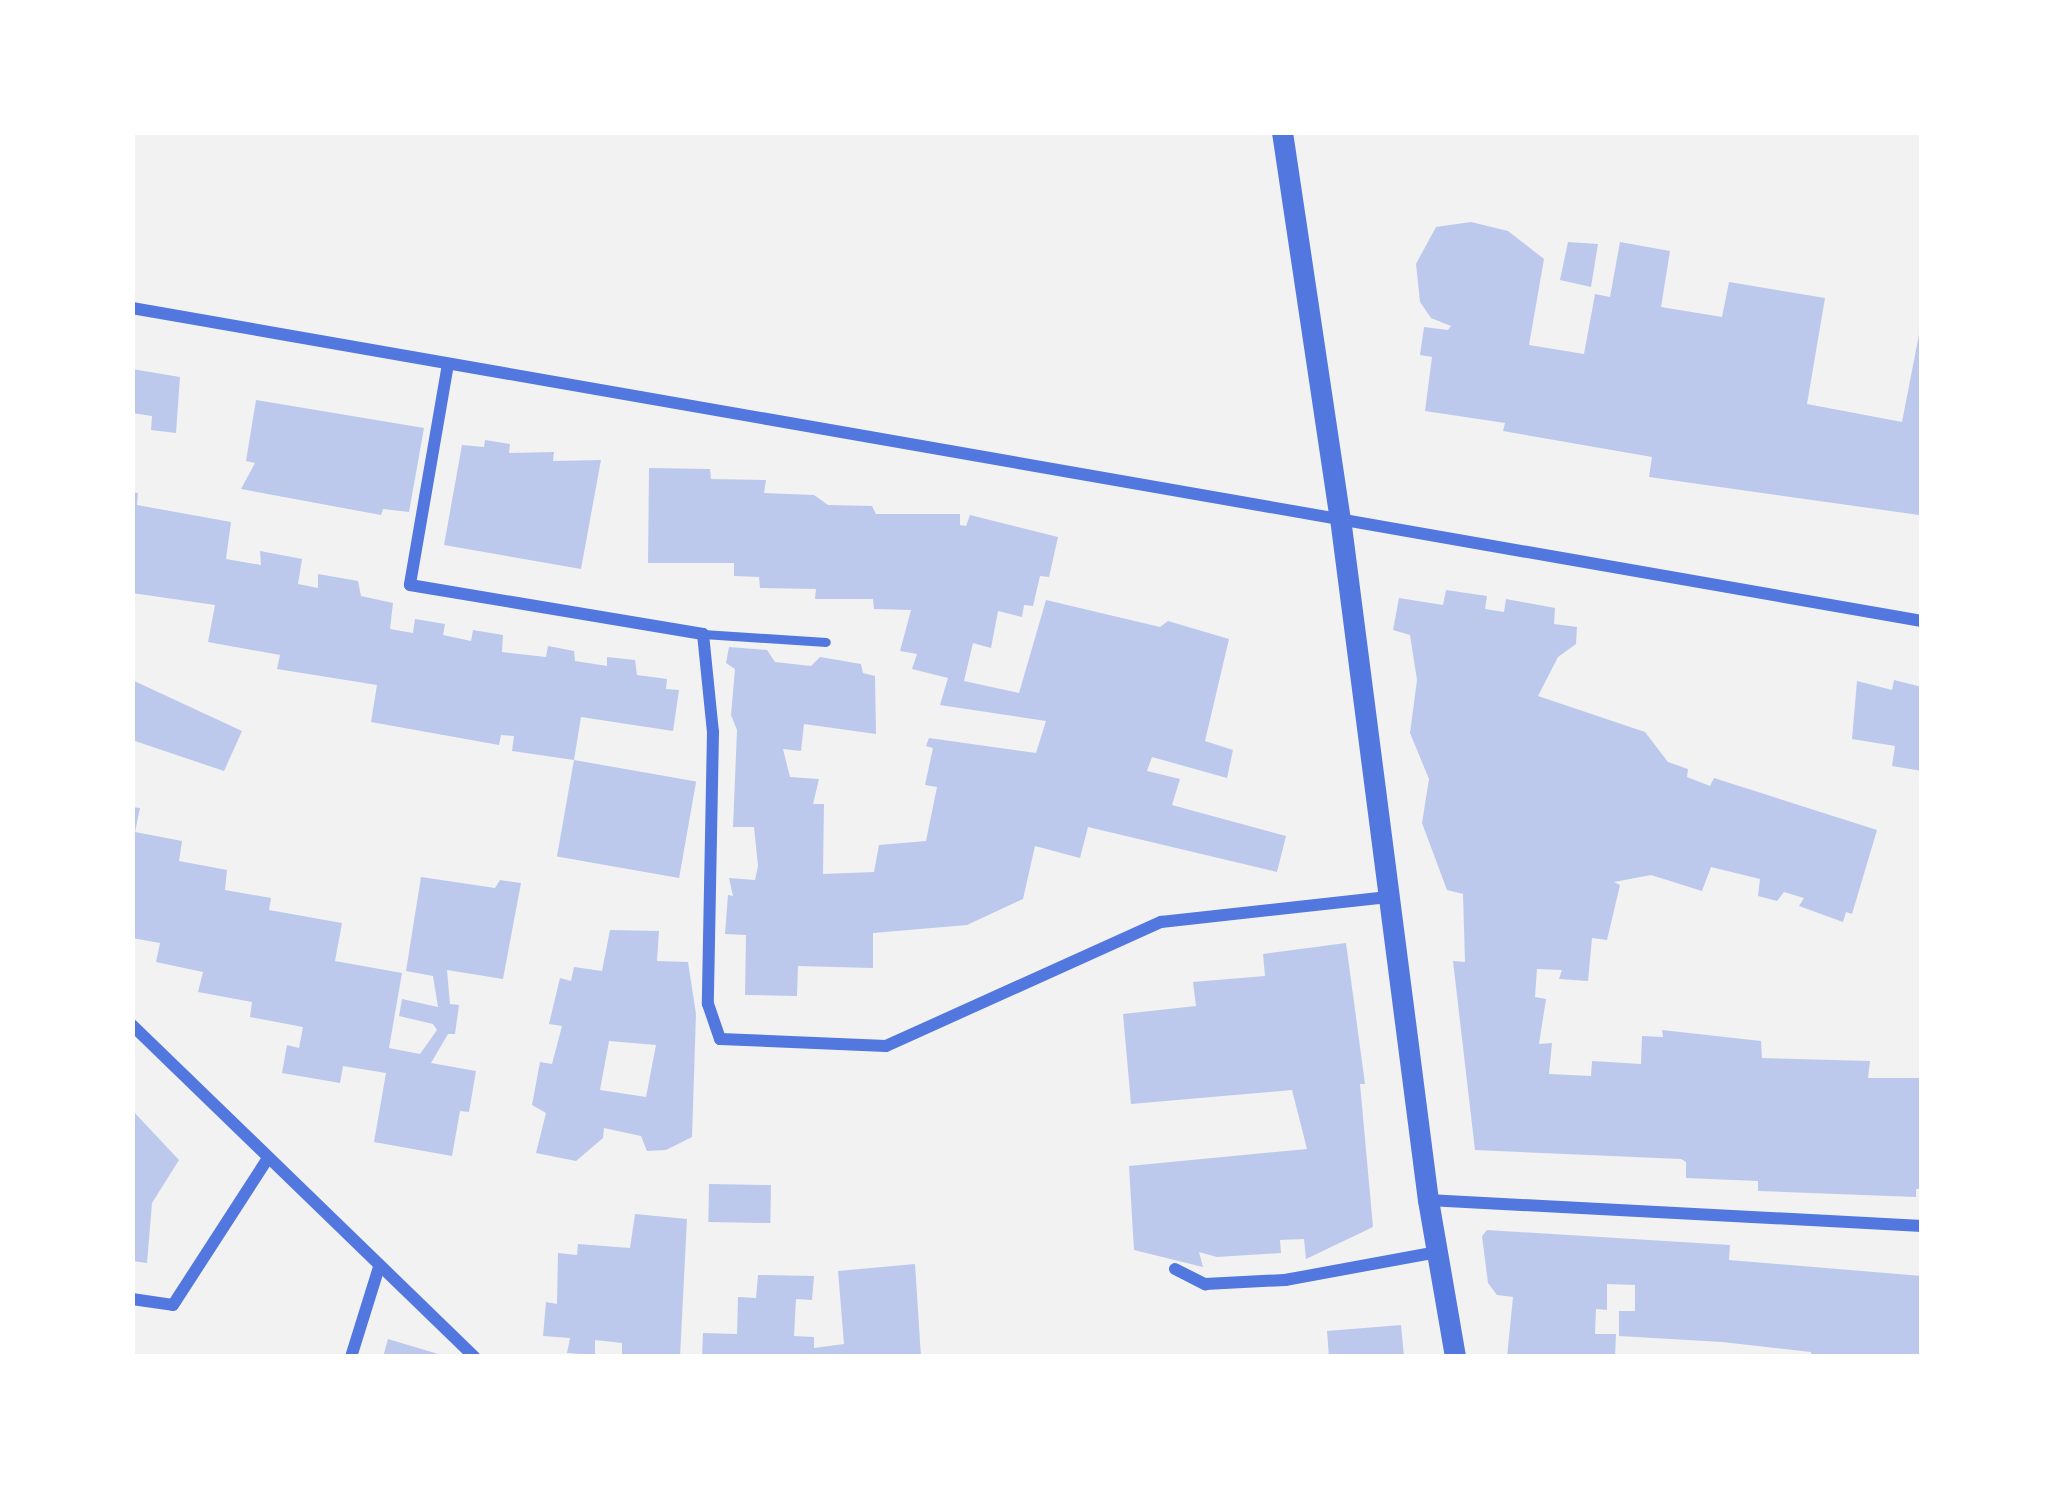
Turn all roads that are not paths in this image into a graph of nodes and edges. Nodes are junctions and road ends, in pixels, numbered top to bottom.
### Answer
1 (1282, 132) edge
2 (132, 308) edge
3 (448, 364) junction
4 (1340, 518) junction
5 (1922, 621) edge
6 (703, 634) junction
7 (826, 642) dead end
8 (1386, 897) junction
9 (132, 1025) edge
10 (268, 1159) junction
11 (1428, 1200) junction
12 (1922, 1226) edge
13 (1437, 1252) junction
14 (379, 1267) junction
15 (1175, 1269) dead end
16 (132, 1300) edge
17 (351, 1357) edge
18 (474, 1357) edge
19 (1455, 1357) edge

1 - 4 street
2 - 3 street
3 - 4 street
3 - 6 street
4 - 5 street
4 - 8 street
6 - 7 lane
6 - 8 street
8 - 11 street
9 - 10 street
10 - 14 street
10 - 16 street
11 - 12 street
11 - 13 street
13 - 15 street
13 - 19 street
14 - 17 street
14 - 18 street

